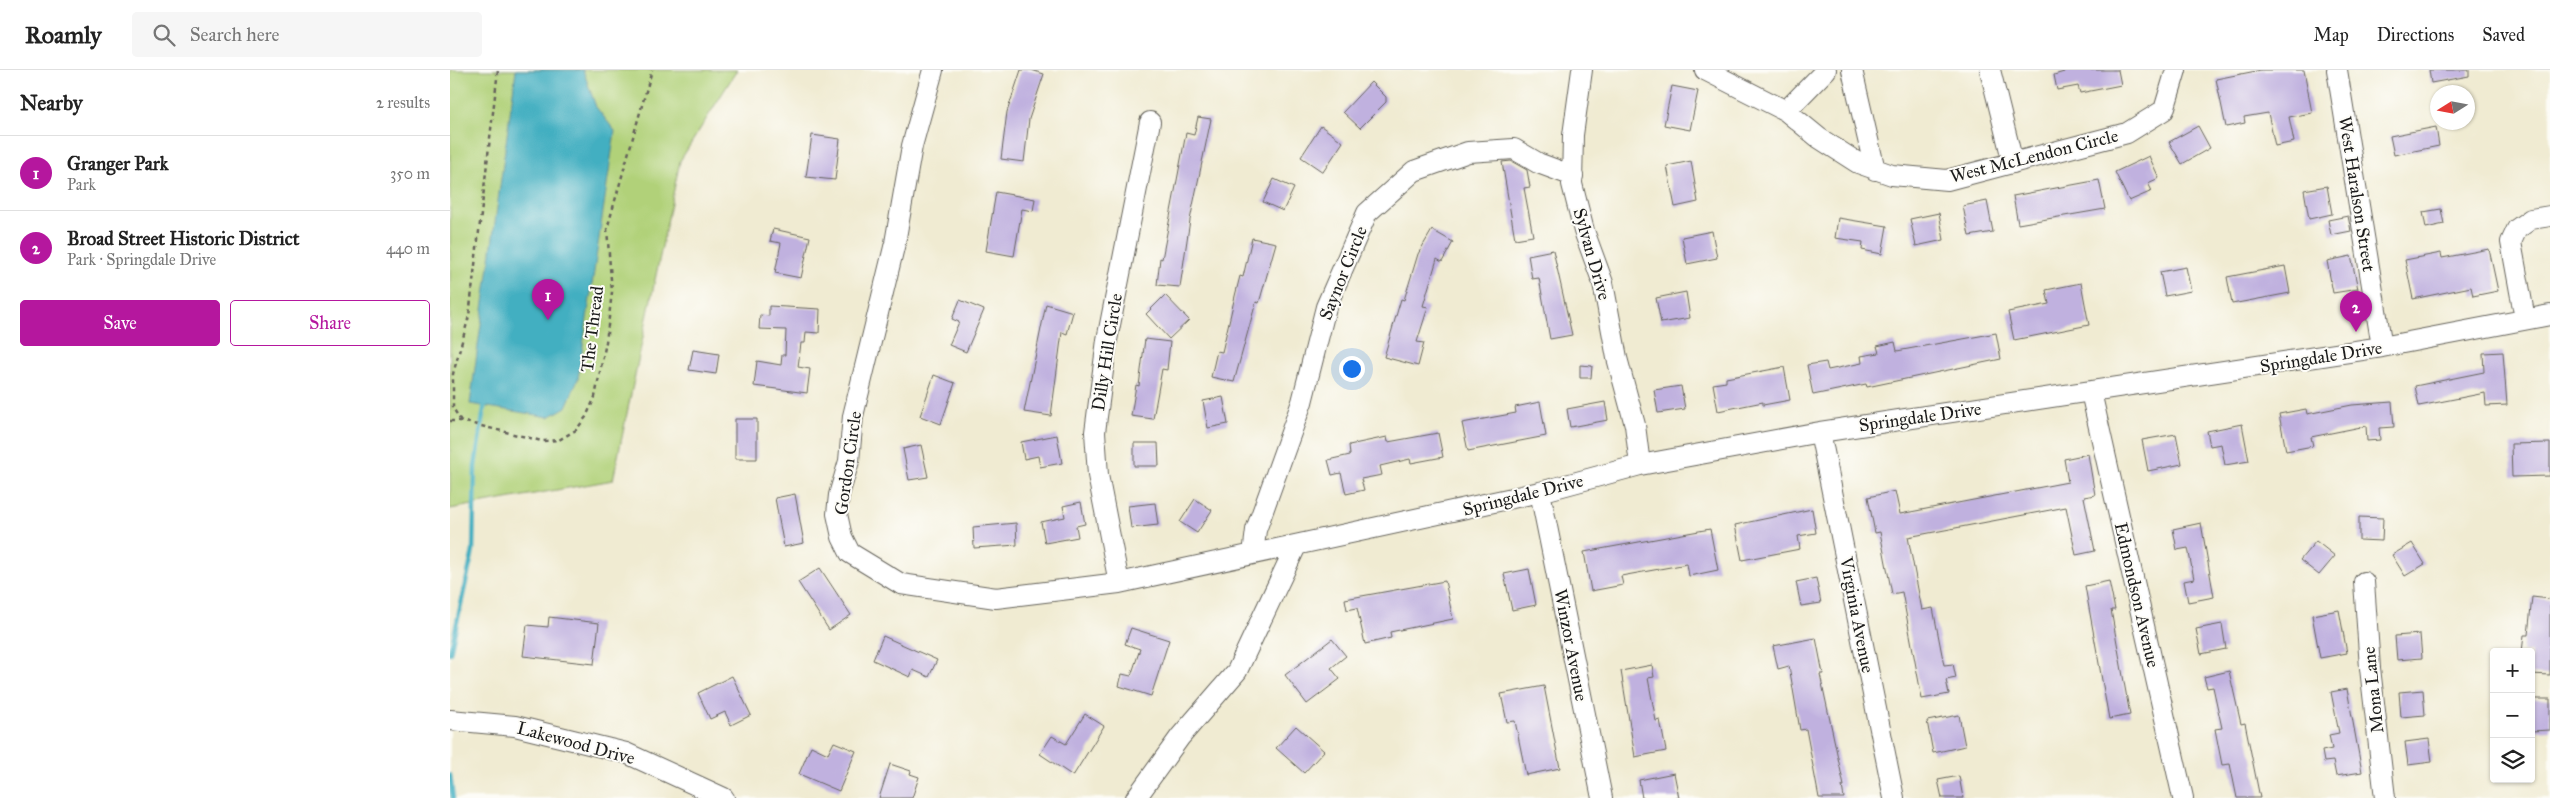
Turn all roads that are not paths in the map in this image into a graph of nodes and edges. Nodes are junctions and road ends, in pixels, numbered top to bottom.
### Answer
1 (933, 70) edge
2 (1582, 70) edge
3 (1705, 70) edge
4 (1826, 70) edge
5 (1852, 70) edge
6 (1990, 70) edge
7 (2176, 70) edge
8 (2337, 70) edge
9 (1786, 111) junction
10 (1150, 122) dead end
11 (2013, 163) junction
12 (1875, 170) junction
13 (1573, 176) junction
14 (2550, 216) edge
15 (2550, 315) edge
16 (2525, 319) junction
17 (2382, 347) junction
18 (2091, 392) junction
19 (1820, 432) junction
20 (1640, 465) junction
21 (1540, 492) junction
22 (1296, 546) junction
23 (1253, 554) junction
24 (2364, 582) dead end
25 (1120, 584) junction
26 (450, 720) edge
27 (724, 798) edge
28 (1136, 798) edge
29 (1602, 798) edge
30 (1894, 798) edge
31 (2183, 798) edge
32 (2385, 798) edge

1 - 25 street, Gordon Circle
2 - 13 street, Sylvan Drive
3 - 9 street, West McLendon Circle
4 - 9 street
5 - 12 street
6 - 11 street
7 - 11 street, West McLendon Circle
8 - 17 street, West Haralson Street
9 - 12 street, West McLendon Circle
10 - 25 street, Dilly Hill Circle
11 - 12 street, West McLendon Circle
13 - 20 street, Sylvan Drive
13 - 23 street, Saynor Circle
14 - 16 street
15 - 16 street, Springdale Drive
16 - 17 street, Springdale Drive
17 - 18 street, Springdale Drive
18 - 19 street, Springdale Drive
18 - 31 street, Edmondson Avenue
19 - 20 street, Springdale Drive
19 - 30 street, Virginia Avenue
20 - 21 street, Springdale Drive
21 - 22 street, Springdale Drive
21 - 29 street, Winzor Avenue
22 - 23 street, Gordon Circle
22 - 28 street
23 - 25 street, Gordon Circle
24 - 32 street, Mona Lane
26 - 27 street, Lakewood Drive

